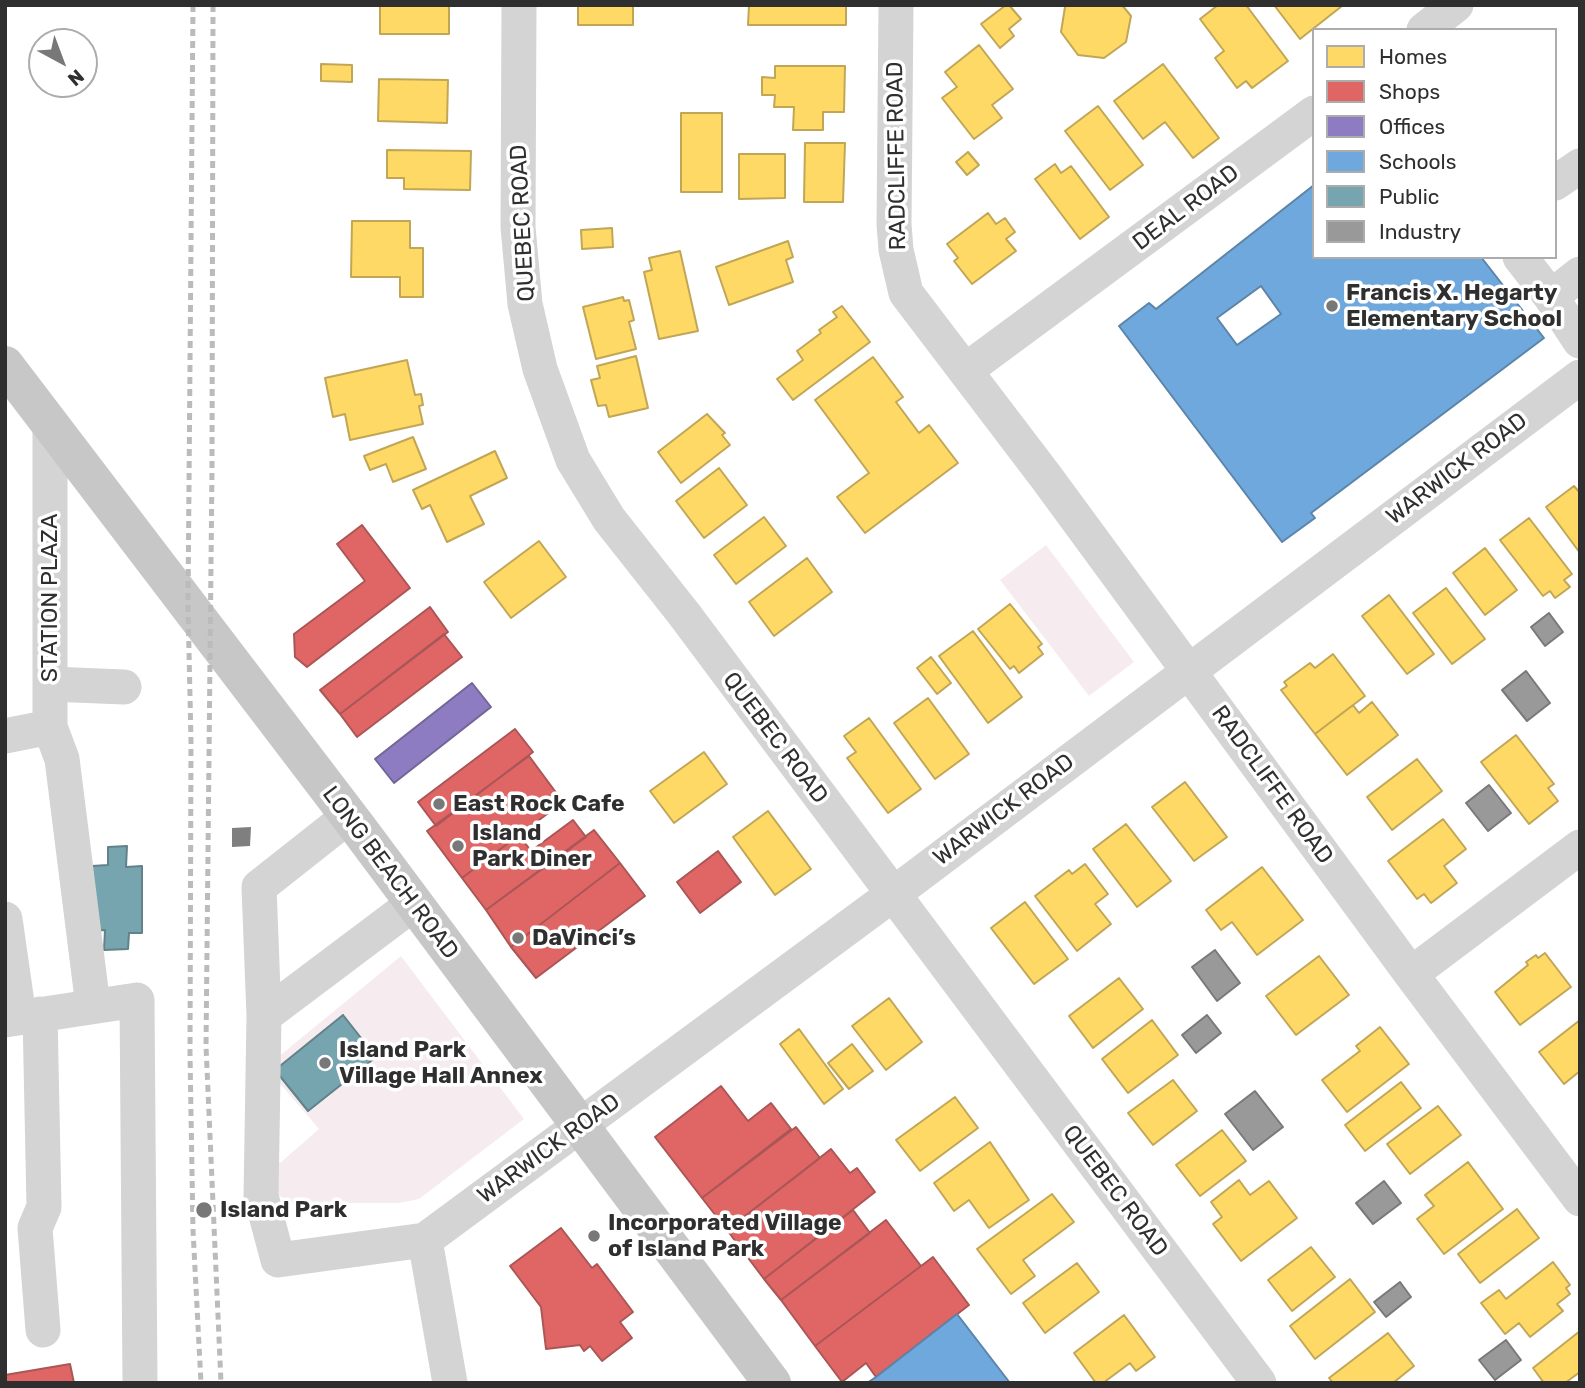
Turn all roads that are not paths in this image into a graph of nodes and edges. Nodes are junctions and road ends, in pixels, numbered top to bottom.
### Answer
1 (519, 5) edge
2 (896, 5) edge
3 (1456, 5) edge
4 (1427, 28) edge
5 (1312, 114) edge
6 (1580, 166) edge
7 (1557, 182) edge
8 (1522, 259) edge
9 (1580, 274) edge
10 (1550, 297) junction
11 (1580, 341) edge
12 (5, 365) edge
13 (966, 370) junction
14 (1580, 376) edge
15 (50, 424) junction
16 (1188, 672) junction
17 (50, 684) junction
18 (124, 687) dead end
19 (50, 727) junction
20 (5, 736) edge
21 (349, 816) junction
22 (1580, 846) edge
23 (892, 895) junction
24 (413, 904) junction
25 (5, 919) edge
26 (1411, 974) junction
27 (93, 1006) junction
28 (264, 1016) junction
29 (22, 1017) edge
30 (579, 1127) junction
31 (1580, 1199) edge
32 (425, 1240) junction
33 (43, 1330) dead end
34 (140, 1383) edge
35 (450, 1383) edge
36 (772, 1383) edge
37 (1259, 1383) edge

1 - 23 street, QUEBEC ROAD
2 - 13 street, RADCLIFFE ROAD
3 - 4 street
5 - 13 street, DEAL ROAD
6 - 7 street
8 - 10 street
9 - 10 street
10 - 11 street
12 - 15 main road, LONG BEACH ROAD
13 - 16 street, RADCLIFFE ROAD
14 - 16 street, WARWICK ROAD
15 - 17 street, STATION PLAZA
15 - 21 main road, LONG BEACH ROAD
16 - 23 street, WARWICK ROAD
16 - 26 street, RADCLIFFE ROAD
17 - 18 street
17 - 19 street, STATION PLAZA
19 - 20 street
19 - 27 street
21 - 24 main road, LONG BEACH ROAD
21 - 28 street
22 - 26 street
23 - 30 street, WARWICK ROAD
23 - 37 street, QUEBEC ROAD
24 - 28 street
24 - 30 main road, LONG BEACH ROAD
25 - 29 street
26 - 31 street, RADCLIFFE ROAD
27 - 29 street
27 - 34 street
28 - 32 street
29 - 33 street
30 - 32 street, WARWICK ROAD
30 - 36 main road, LONG BEACH ROAD
32 - 35 street

